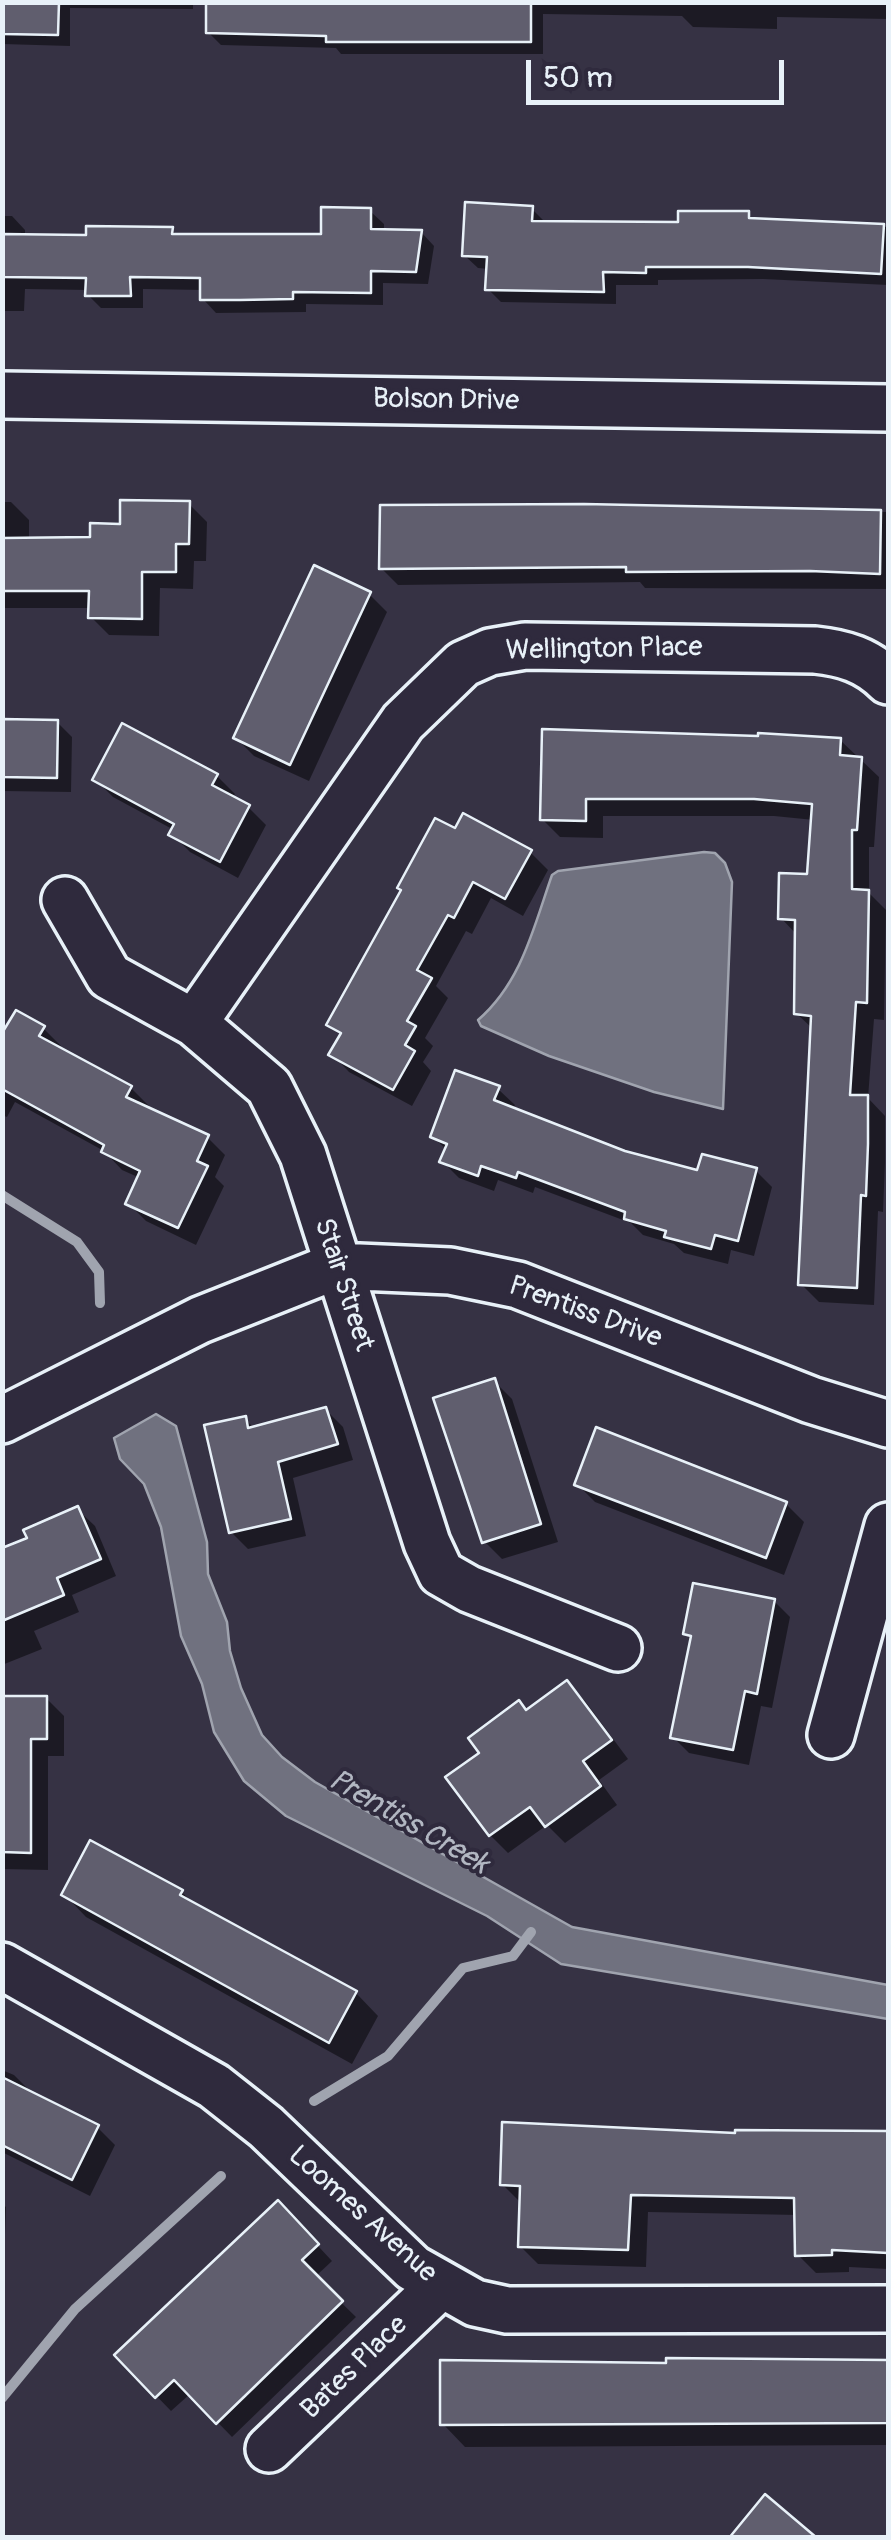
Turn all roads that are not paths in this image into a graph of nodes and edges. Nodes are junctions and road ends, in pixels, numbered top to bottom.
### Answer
1 (2, 395) edge
2 (888, 408) edge
3 (888, 681) edge
4 (65, 900) dead end
5 (194, 1023) junction
6 (336, 1266) junction
7 (2, 1420) edge
8 (888, 1424) edge
9 (888, 1526) edge
10 (618, 1648) dead end
11 (831, 1735) dead end
12 (2, 1966) edge
13 (440, 2286) junction
14 (888, 2310) edge
15 (269, 2449) dead end

1 - 2 street, Bolson Drive
3 - 5 street, Wellington Place
4 - 5 street, Stair Street
5 - 6 street, Stair Street
6 - 7 street, Prentiss Drive
6 - 8 street, Prentiss Drive
6 - 10 street, Stair Street
9 - 11 street
12 - 13 street, Loomes Avenue
13 - 14 street, Loomes Avenue
13 - 15 street, Bates Place

